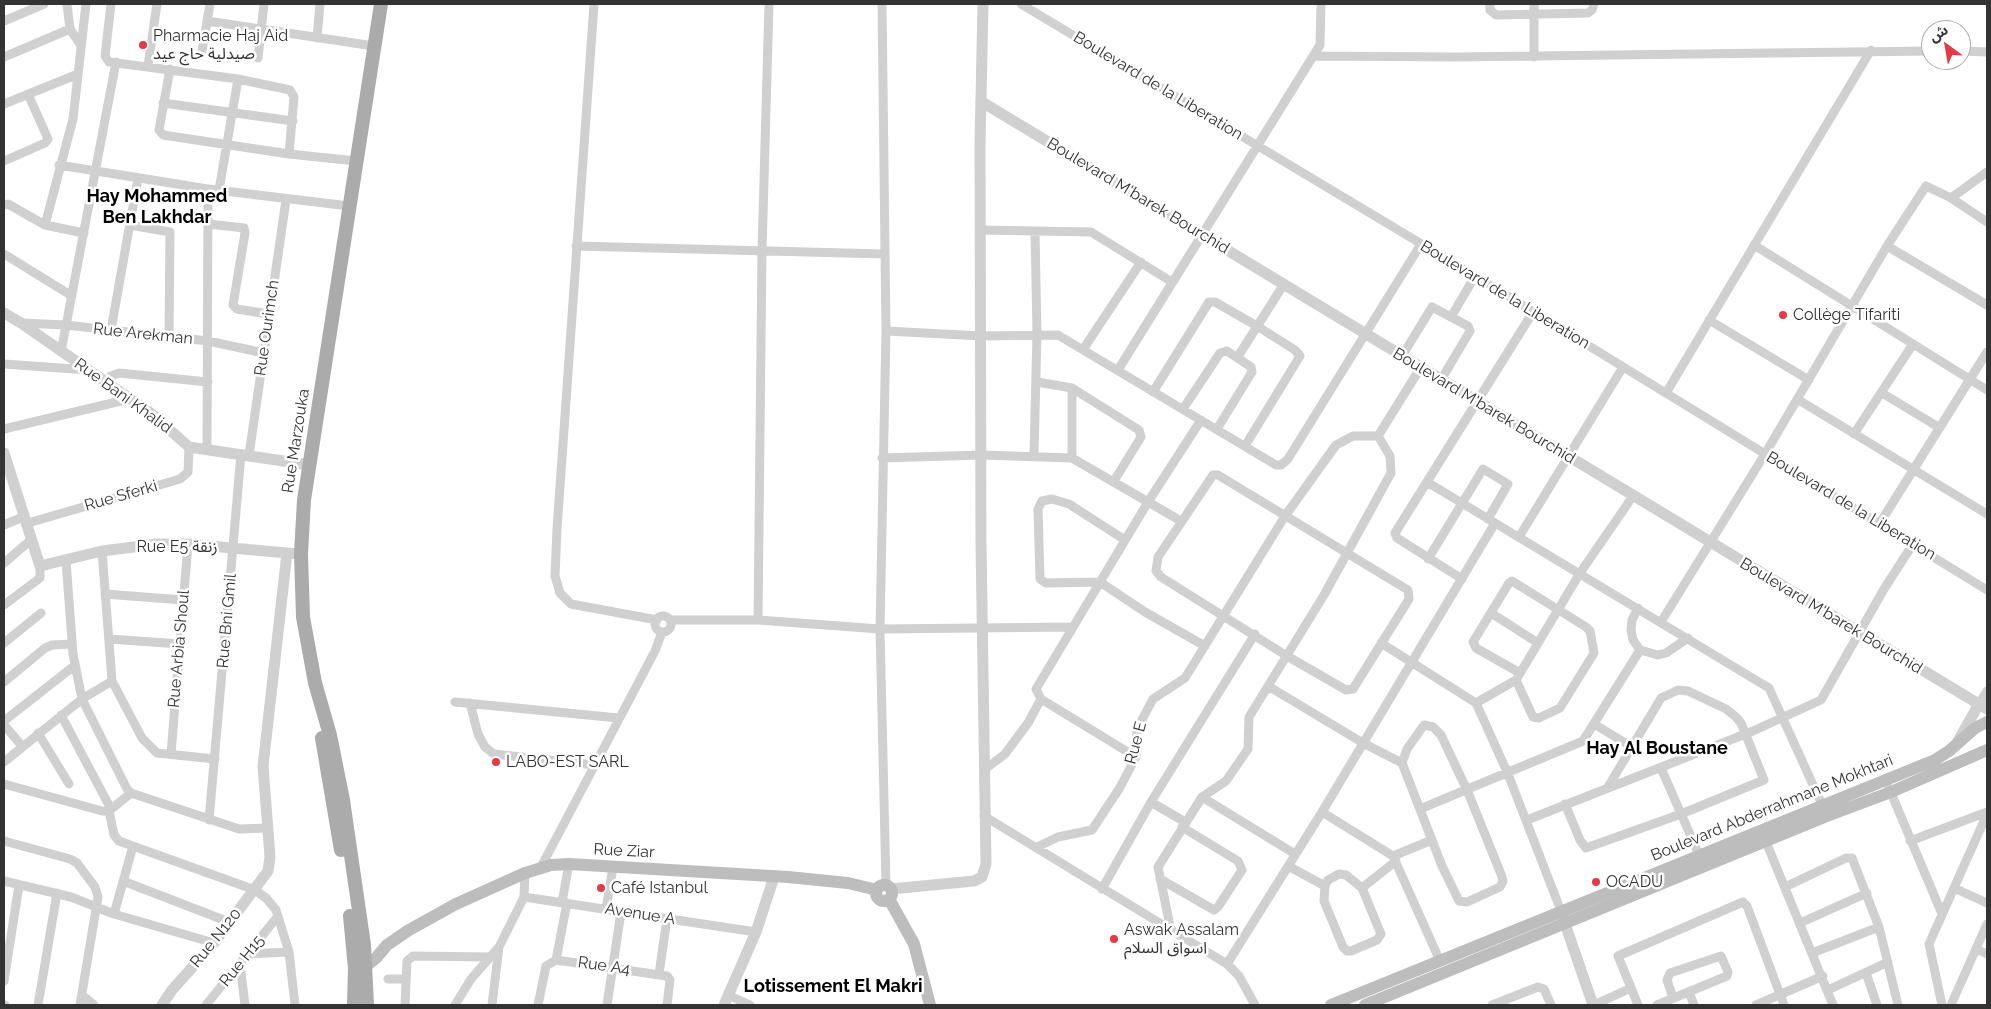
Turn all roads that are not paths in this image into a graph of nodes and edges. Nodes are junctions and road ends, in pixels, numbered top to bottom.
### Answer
1 (44, 4) edge
2 (67, 4) edge
3 (86, 4) edge
4 (111, 4) edge
5 (156, 4) edge
6 (210, 4) edge
7 (264, 4) edge
8 (320, 4) edge
9 (381, 4) edge
10 (594, 4) edge
11 (769, 4) edge
12 (882, 4) edge
13 (982, 4) edge
14 (1021, 4) edge
15 (1321, 4) edge
16 (1490, 4) edge
17 (1594, 4) edge
18 (1534, 8) edge
19 (4, 21) edge
20 (207, 21) junction
21 (70, 29) junction
22 (261, 30) junction
23 (317, 38) junction
24 (80, 44) junction
25 (374, 46) junction
26 (1871, 50) junction
27 (202, 51) dead end
28 (1921, 51) edge
29 (1971, 51) edge
30 (1987, 52) edge
31 (1313, 56) junction
32 (4, 57) edge
33 (1534, 57) junction
34 (258, 58) dead end
35 (112, 62) junction
36 (148, 66) junction
37 (170, 69) junction
38 (78, 74) junction
39 (238, 79) junction
40 (28, 94) junction
41 (982, 102) junction
42 (163, 103) junction
43 (4, 104) edge
44 (232, 113) junction
45 (293, 121) junction
46 (226, 144) junction
47 (1256, 146) junction
48 (289, 154) junction
49 (4, 161) edge
50 (356, 161) junction
51 (59, 165) junction
52 (96, 170) junction
53 (1987, 172) edge
54 (138, 178) junction
55 (208, 189) junction
56 (219, 190) junction
57 (1951, 198) junction
58 (286, 200) junction
59 (4, 205) edge
60 (349, 206) junction
61 (1987, 222) edge
62 (208, 224) junction
63 (45, 225) junction
64 (130, 225) junction
65 (981, 230) junction
66 (1035, 232) junction
67 (84, 233) junction
68 (1203, 234) junction
69 (1421, 244) junction
70 (1754, 245) junction
71 (576, 246) junction
72 (1887, 246) junction
73 (762, 251) junction
74 (4, 254) edge
75 (884, 254) junction
76 (1141, 262) junction
77 (1475, 276) junction
78 (1172, 282) junction
79 (1284, 284) junction
80 (72, 296) junction
81 (1852, 305) junction
82 (1987, 305) edge
83 (1533, 312) junction
84 (4, 313) edge
85 (268, 314) junction
86 (1451, 316) junction
87 (1709, 320) junction
88 (21, 323) junction
89 (66, 326) junction
90 (1257, 326) junction
91 (111, 330) junction
92 (886, 331) junction
93 (1037, 333) junction
94 (1366, 333) junction
95 (982, 336) junction
96 (169, 337) junction
97 (208, 341) junction
98 (1913, 344) junction
99 (1084, 348) junction
100 (61, 352) junction
101 (1987, 352) edge
102 (264, 353) junction
103 (1402, 356) junction
104 (1237, 358) junction
105 (4, 364) edge
106 (1624, 367) junction
107 (1421, 368) junction
108 (88, 370) junction
109 (1118, 370) junction
110 (1970, 379) junction
111 (1441, 380) junction
112 (1809, 380) junction
113 (208, 382) junction
114 (1037, 382) junction
115 (110, 386) junction
116 (1072, 388) junction
117 (1987, 390) edge
118 (1153, 392) junction
119 (1666, 393) junction
120 (1882, 393) junction
121 (129, 399) junction
122 (1797, 399) junction
123 (1478, 401) junction
124 (1183, 409) junction
125 (1201, 420) junction
126 (1940, 428) junction
127 (4, 429) edge
128 (1217, 429) junction
129 (1854, 434) junction
130 (1378, 436) junction
131 (1245, 446) junction
132 (189, 447) junction
133 (207, 450) junction
134 (4, 453) edge
135 (1765, 454) junction
136 (245, 455) junction
137 (982, 455) junction
138 (1034, 455) junction
139 (882, 458) junction
140 (1072, 458) junction
141 (1569, 458) junction
142 (310, 465) junction
143 (1913, 470) junction
144 (7, 474) edge
145 (1114, 481) junction
146 (1427, 482) junction
147 (1633, 496) junction
148 (1148, 502) junction
149 (1462, 503) junction
150 (1987, 514) edge
151 (1285, 516) junction
152 (26, 519) junction
153 (1181, 521) junction
154 (1492, 521) junction
155 (1880, 523) junction
156 (4, 525) edge
157 (1519, 537) junction
158 (32, 540) junction
159 (1125, 540) junction
160 (1709, 542) junction
161 (188, 544) junction
162 (1914, 544) junction
163 (233, 548) junction
164 (102, 552) junction
165 (1347, 552) junction
166 (286, 553) junction
167 (301, 554) junction
168 (1428, 558) junction
169 (66, 561) junction
170 (4, 563) edge
171 (40, 570) junction
172 (1580, 573) junction
173 (1462, 579) junction
174 (1100, 582) junction
175 (1987, 590) edge
176 (105, 594) junction
177 (183, 600) junction
178 (4, 605) edge
179 (1638, 608) junction
180 (1558, 609) junction
181 (40, 613) dead end
182 (1491, 613) junction
183 (1223, 616) junction
184 (657, 620) junction
185 (670, 620) junction
186 (758, 620) junction
187 (1661, 622) junction
188 (1072, 627) junction
189 (983, 628) junction
190 (880, 629) junction
191 (662, 632) junction
192 (1860, 633) junction
193 (1256, 634) junction
194 (1688, 638) junction
195 (109, 639) junction
196 (4, 643) edge
197 (1382, 643) junction
198 (1538, 643) junction
199 (72, 644) junction
200 (180, 644) junction
201 (1206, 646) junction
202 (1640, 650) junction
203 (1287, 656) junction
204 (1412, 662) junction
205 (74, 666) junction
206 (1518, 676) junction
207 (112, 681) junction
208 (4, 682) edge
209 (315, 683) junction
210 (1268, 686) junction
211 (1987, 691) edge
212 (82, 699) junction
213 (1041, 699) junction
214 (455, 702) dead end
215 (470, 703) junction
216 (1476, 703) junction
217 (1983, 706) edge
218 (61, 715) junction
219 (618, 718) junction
220 (1784, 718) junction
221 (4, 721) edge
222 (1987, 722) edge
223 (1594, 724) junction
224 (4, 725) edge
225 (38, 733) junction
226 (1745, 734) junction
227 (1958, 741) junction
228 (1363, 743) junction
229 (22, 746) junction
230 (1632, 747) junction
231 (1987, 750) edge
232 (171, 754) junction
233 (1136, 757) junction
234 (215, 759) junction
235 (4, 762) edge
236 (1402, 763) junction
237 (595, 766) junction
238 (1660, 768) junction
239 (984, 770) junction
240 (1508, 774) junction
241 (1886, 780) junction
242 (4, 784) edge
243 (69, 784) dead end
244 (1608, 787) junction
245 (1467, 790) junction
246 (1891, 792) junction
247 (131, 793) junction
248 (1202, 797) junction
249 (338, 800) junction
250 (1151, 802) junction
251 (1565, 804) junction
252 (1420, 809) junction
253 (110, 810) junction
254 (1825, 811) junction
255 (1322, 812) junction
256 (1987, 813) edge
257 (1681, 814) junction
258 (984, 816) junction
259 (209, 820) junction
260 (1527, 820) junction
261 (1184, 824) junction
262 (267, 828) junction
263 (1764, 836) junction
264 (1432, 840) junction
265 (4, 841) edge
266 (1910, 841) junction
267 (133, 846) junction
268 (1037, 847) junction
269 (1295, 854) junction
270 (1699, 855) junction
271 (1394, 859) junction
272 (569, 864) junction
273 (1288, 866) junction
274 (540, 867) junction
275 (613, 867) junction
276 (525, 873) junction
277 (774, 877) junction
278 (1160, 879) junction
279 (4, 881) edge
280 (123, 881) junction
281 (19, 885) junction
282 (1325, 886) junction
283 (1785, 887) junction
284 (1362, 888) junction
285 (1954, 888) junction
286 (1102, 889) junction
287 (255, 890) junction
288 (886, 891) junction
289 (58, 893) junction
290 (1867, 893) junction
291 (524, 897) junction
292 (564, 903) junction
293 (1987, 903) edge
294 (97, 907) junction
295 (606, 909) junction
296 (621, 912) junction
297 (114, 914) junction
298 (1942, 914) junction
299 (278, 916) junction
300 (667, 918) junction
301 (1562, 918) junction
302 (229, 922) junction
303 (1800, 922) junction
304 (1987, 924) edge
305 (1879, 926) junction
306 (1171, 931) junction
307 (756, 932) junction
308 (214, 943) junction
309 (359, 945) junction
310 (387, 945) junction
311 (499, 946) junction
312 (1976, 949) junction
313 (289, 952) junction
314 (1812, 953) junction
315 (247, 954) junction
316 (1987, 954) edge
317 (491, 957) junction
318 (556, 960) junction
319 (1440, 961) junction
320 (1888, 962) junction
321 (240, 964) junction
322 (1227, 964) junction
323 (360, 967) junction
324 (613, 967) junction
325 (1866, 973) junction
326 (662, 974) junction
327 (1822, 976) junction
328 (388, 979) dead end
329 (406, 979) junction
330 (4, 981) edge
331 (1631, 988) junction
332 (1828, 990) junction
333 (1689, 992) junction
334 (82, 995) junction
335 (1782, 995) junction
336 (1673, 998) junction
337 (726, 1000) edge
338 (1354, 1001) edge
339 (163, 1003) edge
340 (38, 1005) edge
341 (80, 1005) edge
342 (94, 1005) edge
343 (206, 1005) edge
344 (245, 1005) edge
345 (295, 1005) edge
346 (354, 1005) edge
347 (367, 1005) edge
348 (405, 1005) edge
349 (455, 1005) edge
350 (492, 1005) edge
351 (538, 1005) edge
352 (607, 1005) edge
353 (667, 1005) edge
354 (750, 1005) edge
355 (930, 1005) edge
356 (1255, 1005) edge
357 (1331, 1005) edge
358 (1365, 1005) edge
359 (1492, 1005) edge
360 (1551, 1005) edge
361 (1593, 1005) edge
362 (1638, 1005) edge
363 (1658, 1005) edge
364 (1694, 1005) edge
365 (1756, 1005) edge
366 (1784, 1005) edge
367 (1833, 1005) edge
368 (1877, 1005) edge
369 (1898, 1005) edge
370 (1942, 1005) edge
371 (1951, 1005) edge

1 - 19 street
2 - 21 street
3 - 24 street
4 - 35 street
5 - 36 street
6 - 20 street
7 - 22 street
8 - 23 street
9 - 25 main road, Rue Marzouka
10 - 71 street
11 - 73 street
12 - 75 street
13 - 41 street
14 - 47 street, Boulevard de la Liberation
15 - 31 street
16 - 18 street
17 - 18 street
18 - 33 street
20 - 22 street
20 - 27 street
21 - 24 street
21 - 32 street
22 - 23 street
22 - 34 street
23 - 25 street
24 - 38 street
25 - 50 main road, Rue Marzouka
26 - 28 street
26 - 33 street
26 - 70 street
29 - 30 street
31 - 33 street
31 - 47 street
35 - 36 street
35 - 52 street
36 - 37 street
37 - 39 street
37 - 42 street
38 - 40 street
38 - 51 street
39 - 44 street
39 - 45 street
40 - 43 street
40 - 49 street
41 - 65 street
41 - 68 street, Boulevard M'barek Bourchid
42 - 44 street
42 - 46 street
44 - 45 street
44 - 46 street
45 - 48 street
46 - 48 street
46 - 56 street
47 - 68 street
47 - 69 street, Boulevard de la Liberation
48 - 50 street
50 - 60 main road, Rue Marzouka
51 - 52 street
51 - 63 street
52 - 54 street
52 - 67 street
53 - 57 street
54 - 55 street
54 - 64 street
55 - 56 street
55 - 62 street
56 - 58 street
57 - 61 street
57 - 72 street
58 - 60 street
58 - 85 street, Rue Ourimch
59 - 63 street
60 - 142 main road, Rue Marzouka
62 - 85 street
62 - 97 street
63 - 67 street
64 - 91 street
64 - 96 street
65 - 66 street
65 - 95 street
66 - 76 street
66 - 93 street
67 - 80 street
68 - 78 street
68 - 79 street, Boulevard M'barek Bourchid
69 - 77 street, Boulevard de la Liberation
69 - 94 street
70 - 81 street
70 - 87 street
71 - 73 street
71 - 184 street
72 - 81 street
72 - 82 street
73 - 75 street
73 - 186 street
74 - 80 street
75 - 92 street
76 - 78 street
76 - 99 street
77 - 83 street, Boulevard de la Liberation
77 - 86 street
78 - 109 street
79 - 90 street
79 - 94 street, Boulevard M'barek Bourchid
80 - 89 street
81 - 98 street
81 - 112 street
83 - 106 street, Boulevard de la Liberation
83 - 123 street
84 - 88 street, Rue Bani Khalid
85 - 102 street, Rue Ourimch
86 - 103 street
86 - 111 street
87 - 112 street
87 - 119 street
88 - 89 street, Rue Arekman
88 - 100 street, Rue Bani Khalid
89 - 91 street, Rue Arekman
89 - 100 street
90 - 104 street
90 - 118 street
90 - 131 street
91 - 96 street, Rue Arekman
92 - 95 street
92 - 139 street
93 - 95 street
93 - 99 street
93 - 114 street
94 - 103 street, Boulevard M'barek Bourchid
94 - 131 street
95 - 137 street
96 - 97 street, Rue Arekman
97 - 102 street, Rue Arekman
97 - 113 street
98 - 110 street
98 - 120 street
99 - 109 street
100 - 108 street, Rue Bani Khalid
101 - 110 street
102 - 136 street, Rue Ourimch
103 - 107 street, Boulevard M'barek Bourchid
104 - 124 street
104 - 128 street
105 - 108 street
106 - 119 street, Boulevard de la Liberation
106 - 141 street
107 - 111 street, Boulevard M'barek Bourchid
107 - 130 street
108 - 115 street, Rue Bani Khalid
109 - 118 street
110 - 117 street
110 - 126 street
111 - 123 street, Boulevard M'barek Bourchid
112 - 122 street
113 - 115 street
113 - 133 street
114 - 116 street
114 - 138 street
115 - 121 street, Rue Bani Khalid
116 - 140 street
116 - 145 street
118 - 124 street
119 - 135 street, Boulevard de la Liberation
120 - 126 street
120 - 129 street
121 - 127 street
121 - 132 street, Rue Bani Khalid
122 - 129 street
122 - 135 street
123 - 141 street, Boulevard M'barek Bourchid
123 - 146 street
124 - 125 street
125 - 128 street
125 - 148 street
126 - 143 street
128 - 131 street
129 - 143 street
130 - 151 street, Rue E
130 - 165 street
132 - 133 street
132 - 152 street, Rue Sferki
133 - 136 street
134 - 144 street
135 - 155 street, Boulevard de la Liberation
135 - 160 street
136 - 142 street
136 - 163 street, Rue Bni Gmil
137 - 138 street
137 - 139 street
137 - 189 street
138 - 140 street
139 - 190 street
140 - 145 street
141 - 147 street, Boulevard M'barek Bourchid
141 - 157 street
142 - 167 main road, Rue Marzouka
143 - 150 street
143 - 155 street
144 - 152 street
145 - 148 street
146 - 149 street
146 - 168 street
147 - 160 street, Boulevard M'barek Bourchid
147 - 172 street
148 - 153 street
148 - 159 street
149 - 154 street
149 - 154 street
149 - 168 street
151 - 153 street
151 - 165 street
151 - 183 street, Rue E
152 - 156 street, Rue Sferki
152 - 158 street
153 - 183 street
154 - 157 street
154 - 173 street
155 - 162 street, Boulevard de la Liberation
157 - 172 street
158 - 170 street
158 - 171 street
159 - 174 street
159 - 174 street
160 - 187 street
160 - 192 street, Boulevard M'barek Bourchid
161 - 163 street, Rue E5 زنقة
161 - 164 street, Rue E5 زنقة
161 - 177 street, Rue Arbia Shoul
162 - 175 street, Boulevard de la Liberation
162 - 192 street
163 - 166 street, Rue E5 زنقة
163 - 234 street, Rue Bni Gmil
164 - 169 street, Rue E5 زنقة
164 - 176 street
165 - 197 street
165 - 203 street
166 - 167 street
166 - 262 street
167 - 209 main road, Rue Marzouka
168 - 173 street
169 - 171 street, Rue E5 زنقة
169 - 199 street
171 - 178 street
172 - 179 street
172 - 180 street
173 - 204 street
174 - 188 street
174 - 201 street
176 - 177 street
176 - 195 street
177 - 200 street, Rue Arbia Shoul
179 - 187 street
179 - 202 street
180 - 182 street
180 - 198 street
180 - 206 street
181 - 196 street
182 - 198 street
182 - 206 street
183 - 193 street
183 - 201 street, Rue E
184 - 185 street
184 - 191 street
185 - 186 street
185 - 191 street
186 - 190 street
187 - 194 street
188 - 189 street
188 - 213 street
189 - 190 street
189 - 239 street
190 - 288 street
191 - 219 street
192 - 217 street, Boulevard M'barek Bourchid
192 - 220 street
193 - 203 street
193 - 250 street
194 - 202 street
194 - 220 street
195 - 200 street
195 - 207 street
197 - 203 street
197 - 204 street
198 - 206 street
199 - 205 street
199 - 208 street
200 - 232 street, Rue Arbia Shoul
201 - 233 street, Rue E
202 - 223 street
203 - 210 street
204 - 216 street
204 - 228 street
205 - 212 street
205 - 221 street
206 - 216 street
207 - 212 street
207 - 232 street
209 - 249 main road
209 - 249 main road
210 - 228 street
210 - 248 street
211 - 217 street
212 - 218 street
212 - 247 street
213 - 233 street
213 - 239 street
214 - 215 street
215 - 219 street
215 - 237 street
216 - 240 street
217 - 227 street, Boulevard Abderrahmane Mokhtari
218 - 225 street
218 - 253 street
219 - 237 street
220 - 226 street
220 - 254 street
222 - 227 main road
223 - 230 street
223 - 240 street
224 - 229 street
225 - 229 street
225 - 243 street
226 - 230 street
226 - 238 street
226 - 257 street
227 - 241 main road, Boulevard Abderrahmane Mokhtari
228 - 236 street
228 - 255 street
229 - 235 street
230 - 244 street
231 - 246 main road, Boulevard Abderrahmane Mokhtari
232 - 234 street
233 - 268 street, Rue E
234 - 259 street, Rue Bni Gmil
236 - 245 street
236 - 252 street
237 - 274 street
238 - 244 street
238 - 257 street
239 - 258 street
240 - 245 street
240 - 260 street
241 - 246 street
241 - 254 main road, Boulevard Abderrahmane Mokhtari
242 - 253 street
244 - 251 street
245 - 252 street
245 - 264 street
246 - 254 main road, Boulevard Abderrahmane Mokhtari
246 - 266 street
247 - 253 street
247 - 259 street
248 - 261 street
248 - 269 street
249 - 309 main road
249 - 309 main road
250 - 261 street
250 - 286 street
251 - 257 street
251 - 260 street
252 - 264 street
253 - 267 street
254 - 263 main road, Boulevard Abderrahmane Mokhtari
255 - 269 street
255 - 271 street
256 - 266 street
256 - 285 street
257 - 270 street
258 - 268 street
258 - 288 street
259 - 262 street
260 - 301 street
261 - 278 street
261 - 278 street
262 - 287 street, Rue N120
263 - 270 main road, Boulevard Abderrahmane Mokhtari
263 - 283 street
263 - 301 main road, Boulevard Abderrahmane Mokhtari
264 - 271 street
265 - 294 street
266 - 298 street
267 - 280 street
267 - 287 street
268 - 286 street
269 - 273 street
270 - 301 main road, Boulevard Abderrahmane Mokhtari
271 - 284 street
271 - 319 street
272 - 274 main road, Rue Ziar
272 - 275 main road, Rue Ziar
272 - 292 street
273 - 282 street
273 - 322 street
274 - 276 main road, Rue Ziar
275 - 277 main road, Rue Ziar
275 - 295 street
276 - 291 street
276 - 310 main road, Rue Ziar
277 - 288 main road, Rue Ziar
277 - 307 street
278 - 306 street
279 - 281 street
280 - 297 street
280 - 302 street
281 - 289 street
281 - 330 street
282 - 284 street
282 - 284 street
283 - 290 street
283 - 303 street
285 - 293 street
285 - 298 street
286 - 306 street
287 - 299 street
287 - 302 street, Rue N120
288 - 355 main road
289 - 294 street
289 - 340 street
290 - 303 street
290 - 305 street
291 - 292 street, Avenue A
291 - 311 street
292 - 295 street, Avenue A
292 - 318 street
294 - 297 street
294 - 334 street
295 - 296 street, Avenue A
296 - 300 street, Avenue A
296 - 324 street
297 - 308 street
298 - 370 street
299 - 313 street
299 - 315 street, Rue H15
300 - 307 street, Avenue A
300 - 326 street
301 - 319 main road, Boulevard Abderrahmane Mokhtari
301 - 358 main road, Boulevard Abderrahmane Mokhtari
301 - 361 street
302 - 308 street, Rue N120
303 - 314 street
304 - 312 street
305 - 314 street
305 - 320 street
306 - 322 street
307 - 337 street
308 - 339 street, Rue N120
309 - 310 main road
309 - 323 main road
310 - 323 main road, Rue Ziar
311 - 317 street
311 - 350 street
312 - 316 street
312 - 371 street
313 - 315 street
313 - 345 street
314 - 327 street
315 - 321 street, Rue H15
317 - 329 street
317 - 349 street
318 - 324 street, Rue A4
318 - 351 street, Rue A4
319 - 338 main road, Boulevard Abderrahmane Mokhtari
320 - 325 street
320 - 369 street
321 - 343 street, Rue H15
321 - 344 street
322 - 356 street
323 - 346 main road
323 - 347 main road
324 - 326 street, Rue A4
324 - 352 street
325 - 332 street
325 - 368 street
326 - 353 street
327 - 332 street
327 - 335 street
328 - 329 street
329 - 348 street
331 - 335 street
331 - 361 street
331 - 362 street
332 - 367 street
333 - 336 street
333 - 336 street
333 - 364 street
334 - 341 street
334 - 342 street
335 - 365 street
335 - 366 street
336 - 363 street
337 - 354 street
338 - 357 main road, Boulevard Abderrahmane Mokhtari
359 - 360 street

